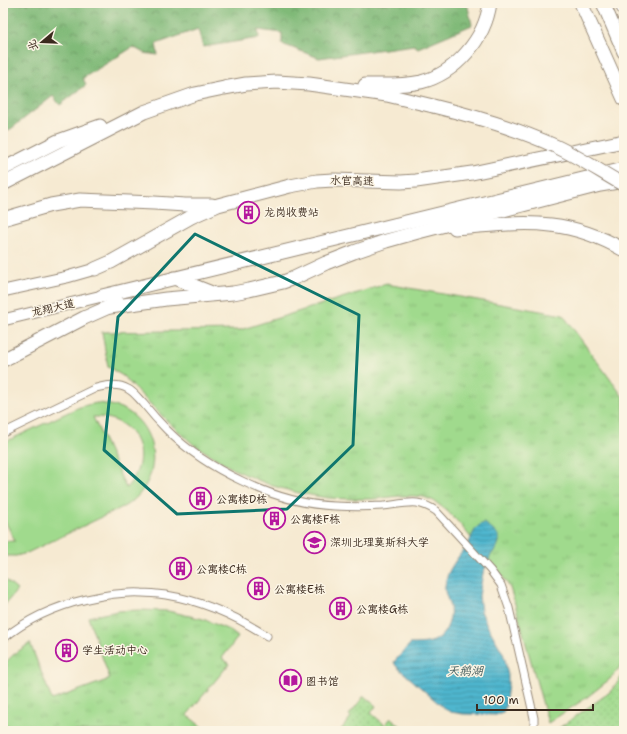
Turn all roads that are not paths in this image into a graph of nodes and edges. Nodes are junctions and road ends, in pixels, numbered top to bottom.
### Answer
1 (490, 3) edge
2 (621, 3) edge
3 (604, 4) edge
4 (583, 7) edge
5 (624, 9) edge
6 (624, 52) edge
7 (309, 84) junction
8 (624, 99) edge
9 (144, 112) junction
10 (624, 141) edge
11 (3, 169) edge
12 (624, 170) edge
13 (624, 181) edge
14 (3, 184) edge
15 (624, 185) edge
16 (218, 205) junction
17 (3, 219) edge
18 (418, 232) junction
19 (624, 250) edge
20 (95, 269) joint
21 (172, 279) junction
22 (3, 291) edge
23 (215, 295) junction
24 (102, 296) joint
25 (110, 307) junction
26 (3, 320) edge
27 (3, 360) edge
28 (3, 433) edge
29 (267, 636) dead end
30 (3, 639) edge
31 (534, 731) edge

1 - 7 highway
2 - 5 highway
3 - 6 highway
4 - 8 highway
7 - 9 highway
7 - 15 highway, bridge
9 - 11 highway
9 - 14 highway
10 - 16 highway, 水官高速
12 - 21 highway
13 - 18 highway
16 - 17 highway
16 - 20 highway, 水官高速
18 - 19 highway
18 - 23 highway
20 - 22 main road
21 - 23 highway
21 - 24 highway
21 - 25 highway
23 - 25 highway
24 - 26 main road, 龙翔大道
25 - 27 highway
28 - 31 street
29 - 30 street

